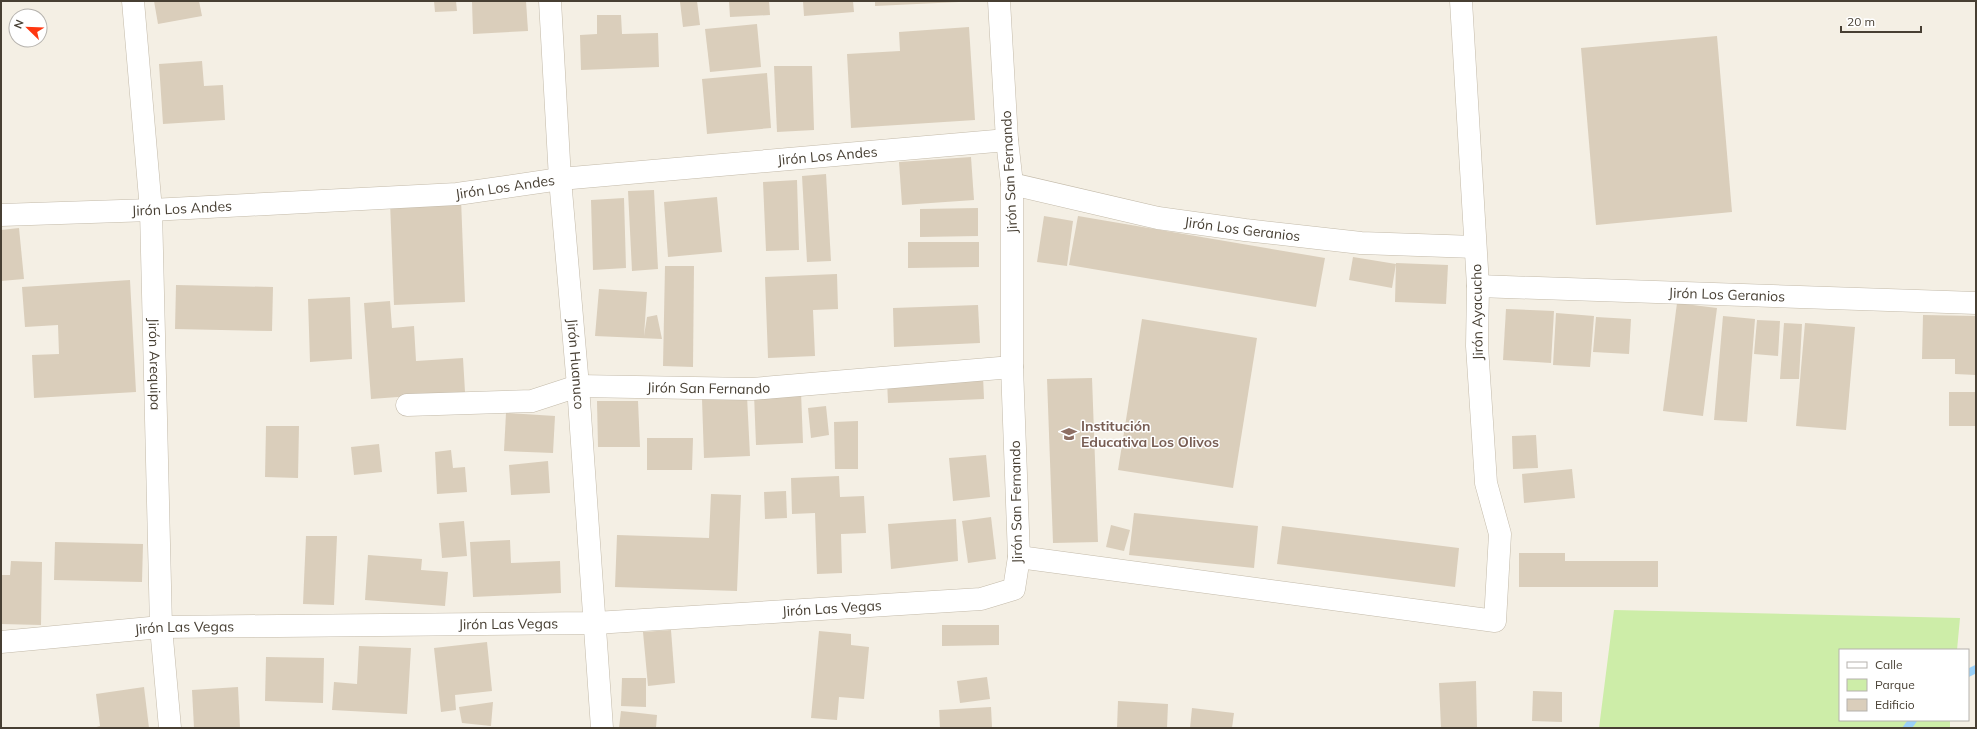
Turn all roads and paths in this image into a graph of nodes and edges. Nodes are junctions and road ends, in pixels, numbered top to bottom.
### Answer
1 (133, 1) edge
2 (550, 1) edge
3 (999, 1) edge
4 (1461, 1) edge
5 (1007, 140) junction
6 (560, 179) junction
7 (1012, 184) junction
8 (151, 210) junction
9 (1, 215) edge
10 (1476, 247) junction
11 (1478, 286) junction
12 (1976, 303) edge
13 (1012, 367) junction
14 (578, 386) junction
15 (407, 405) dead end
16 (1019, 557) junction
17 (1014, 589) joint
18 (595, 623) junction
19 (161, 627) junction
20 (1, 642) edge
21 (170, 728) edge
22 (602, 728) edge

1 - 8 street, Jirón Arequipa
2 - 6 street, Jirón Huanuco
3 - 5 street, Jirón San Fernando
4 - 10 street, Jirón Ayacucho
5 - 6 street, Jirón Los Andes
5 - 7 street, Jirón San Fernando
6 - 8 street, Jirón Los Andes
6 - 14 street, Jirón Huanuco
7 - 10 street, Jirón Los Geranios
7 - 13 street, Jirón San Fernando
8 - 9 street, Jirón Los Andes
8 - 19 street, Jirón Arequipa
10 - 11 street, Jirón Ayacucho
11 - 12 street, Jirón Los Geranios
11 - 16 street, Jirón Ayacucho
13 - 14 street, Jirón San Fernando
13 - 16 street, Jirón San Fernando
14 - 15 street, Jirón San Fernando
14 - 18 street, Jirón Huanuco
16 - 17 street, Jirón San Fernando
17 - 18 street, Jirón Las Vegas
18 - 19 street, Jirón Las Vegas
18 - 22 street, Jirón Huanuco
19 - 20 street, Jirón Las Vegas
19 - 21 street, Jirón Arequipa

